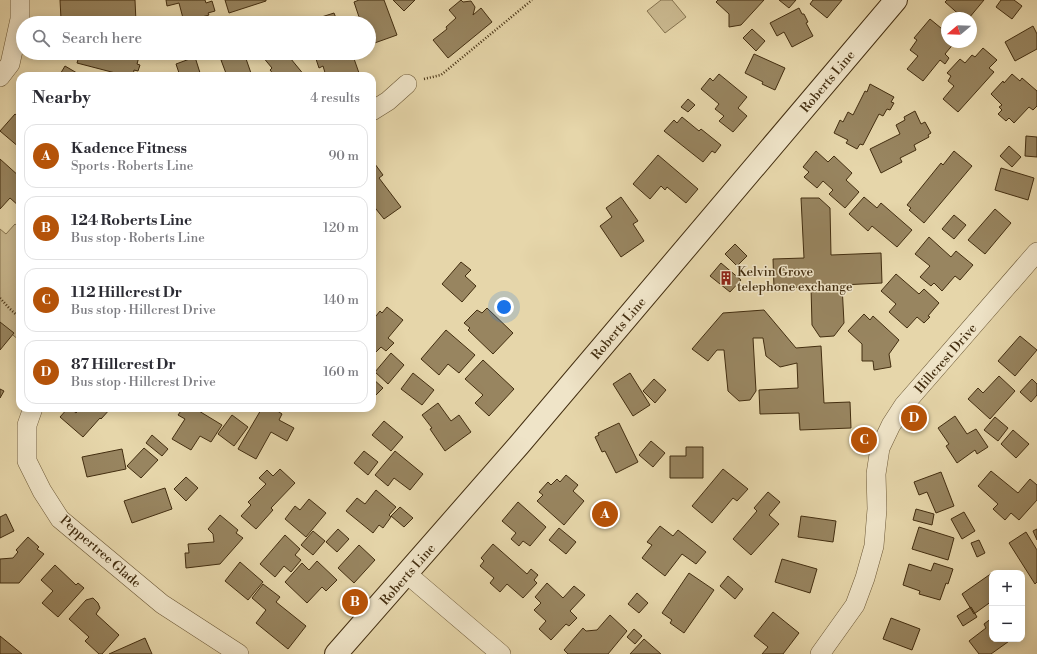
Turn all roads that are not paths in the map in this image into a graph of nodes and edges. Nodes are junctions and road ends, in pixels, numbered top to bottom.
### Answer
1 (20, 0) edge
2 (896, 0) edge
3 (20, 16) edge
4 (16, 37) edge
5 (0, 76) edge
6 (407, 84) road end
7 (376, 108) edge
8 (1037, 252) edge
9 (32, 412) edge
10 (407, 574) junction
11 (239, 654) edge
12 (336, 654) edge
13 (501, 654) edge
14 (820, 654) edge

1 - 3 street
2 - 10 main road, Roberts Line
4 - 5 street
6 - 7 street
8 - 14 street, Hillcrest Drive
9 - 11 street, Peppertree Glade
10 - 12 main road, Roberts Line
10 - 13 street

